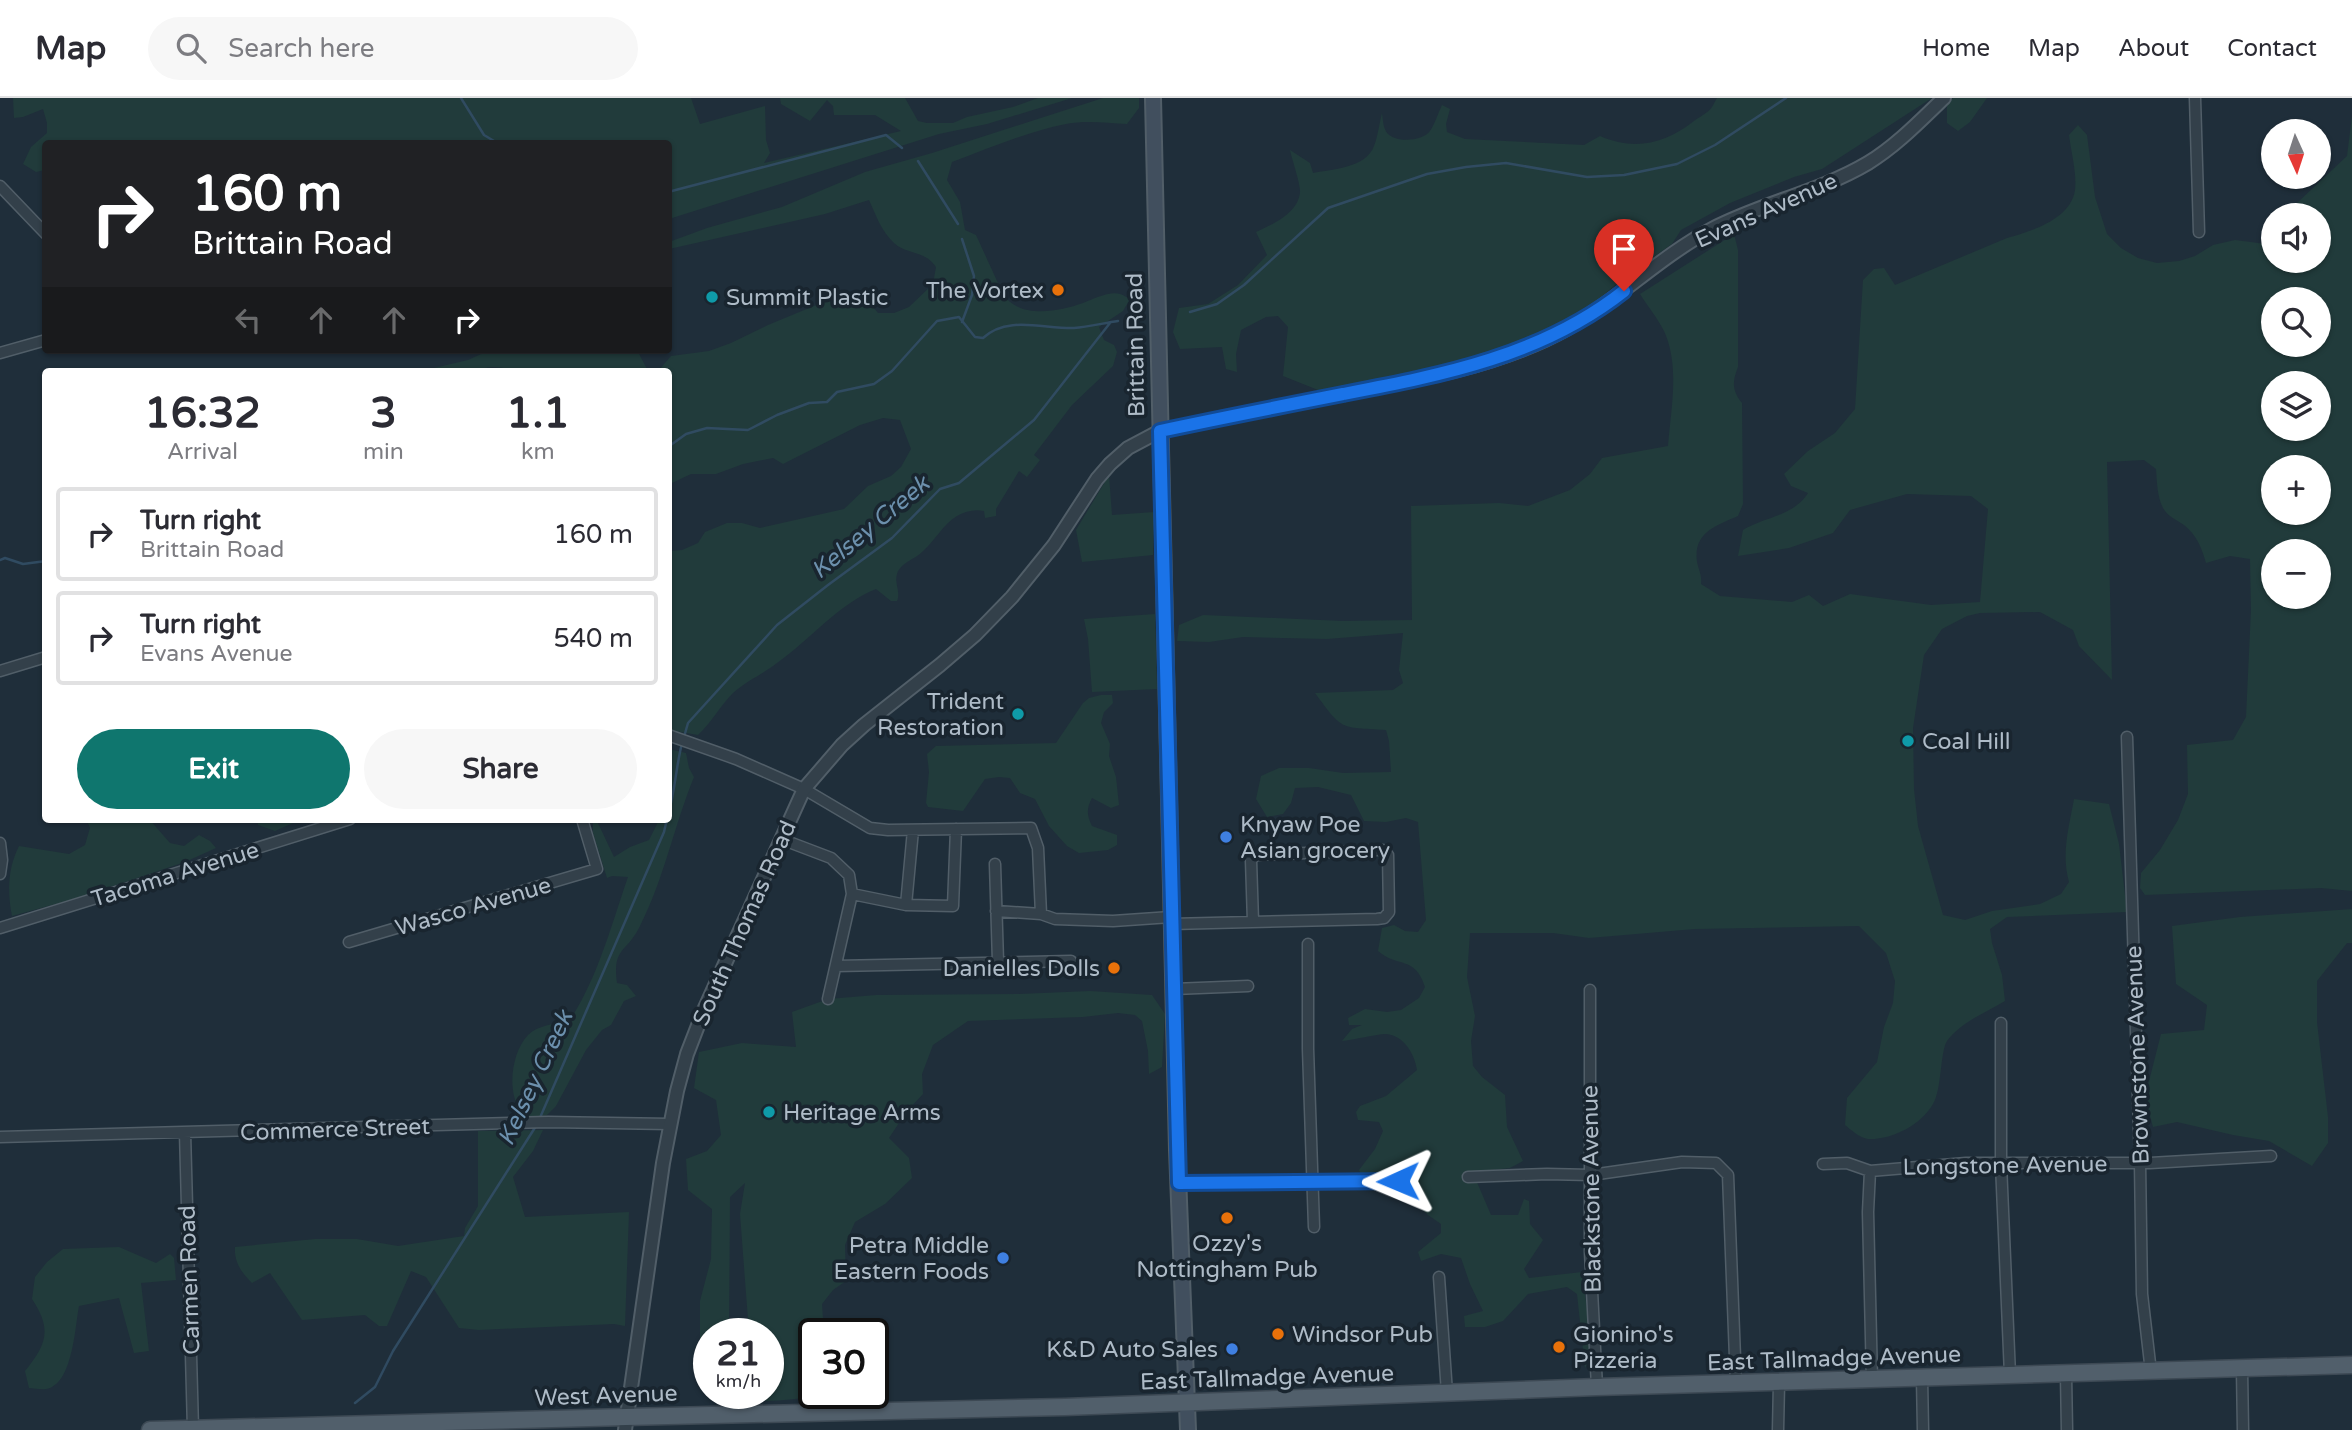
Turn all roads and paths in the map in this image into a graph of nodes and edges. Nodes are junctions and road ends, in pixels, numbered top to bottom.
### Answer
1 (1153, 98) edge
2 (1944, 98) edge
3 (2195, 98) edge
4 (0, 186) edge
5 (42, 230) edge
6 (2199, 232) dead end
7 (42, 341) edge
8 (0, 353) edge
9 (1160, 431) junction
10 (1061, 534) joint
11 (42, 658) edge
12 (0, 671) edge
13 (672, 737) edge
14 (2127, 737) dead end
15 (804, 789) junction
16 (337, 823) edge
17 (583, 823) edge
18 (956, 829) junction
19 (913, 830) junction
20 (781, 839) junction
21 (0, 843) edge
22 (995, 864) dead end
23 (0, 874) edge
24 (852, 894) junction
25 (906, 905) junction
26 (996, 911) junction
27 (1041, 914) junction
28 (1171, 920) junction
29 (1253, 922) junction
30 (0, 928) edge
31 (349, 942) dead end
32 (1308, 944) dead end
33 (1071, 961) dead end
34 (998, 962) junction
35 (836, 966) junction
36 (1248, 985) dead end
37 (1174, 989) junction
38 (1590, 990) dead end
39 (828, 999) dead end
40 (2000, 1023) dead end
41 (670, 1124) junction
42 (185, 1132) junction
43 (0, 1137) edge
44 (2271, 1156) dead end
45 (2140, 1163) junction
46 (1823, 1164) dead end
47 (2001, 1164) junction
48 (1870, 1171) junction
49 (1591, 1175) junction
50 (1468, 1177) dead end
51 (1313, 1181) junction
52 (1398, 1181) dead end
53 (1179, 1183) junction
54 (1314, 1227) dead end
55 (1439, 1277) dead end
56 (2352, 1366) edge
57 (2242, 1370) junction
58 (2151, 1372) junction
59 (2010, 1375) junction
60 (2066, 1375) junction
61 (1922, 1378) junction
62 (1872, 1380) junction
63 (1736, 1384) junction
64 (1779, 1384) junction
65 (1597, 1387) junction
66 (1447, 1393) junction
67 (1188, 1402) junction
68 (1065, 1407) joint
69 (625, 1423) edge
70 (193, 1429) edge
71 (150, 1430) edge
72 (1188, 1430) edge
73 (1779, 1430) edge
74 (1923, 1430) edge
75 (2067, 1430) edge
76 (2243, 1430) edge

1 - 9 main road, Brittain Road
2 - 9 street, Evans Avenue
3 - 6 street
4 - 5 street
7 - 8 street
9 - 10 street, Evans Avenue
9 - 28 main road, Brittain Road
10 - 15 street, South Thomas Road
11 - 12 street
13 - 15 street
14 - 45 street, Brownstone Avenue
15 - 19 street
15 - 20 street, South Thomas Road
16 - 30 street, Tacoma Avenue
17 - 31 street, Wasco Avenue
18 - 19 street
18 - 25 street
18 - 27 street
19 - 25 street
20 - 24 street
20 - 41 street, South Thomas Road
21 - 23 street
22 - 26 street
24 - 25 street
24 - 35 street
26 - 27 street
26 - 34 street
27 - 28 street
28 - 29 street
28 - 37 main road, Brittain Road
29 - 29 street
32 - 51 street
33 - 34 street
34 - 35 street
35 - 39 street
36 - 37 street
37 - 53 main road, Brittain Road
38 - 49 street, Blackstone Avenue
40 - 47 street
41 - 42 street, Commerce Street
41 - 69 street, South Thomas Road
42 - 43 street, Commerce Street
42 - 70 street, Carmen Road
44 - 45 street, Longstone Avenue
45 - 47 street, Longstone Avenue
45 - 58 street, Brownstone Avenue
46 - 48 street, Longstone Avenue
47 - 48 street, Longstone Avenue
47 - 59 street
48 - 62 street
49 - 50 street
49 - 63 street
49 - 65 street, Blackstone Avenue
51 - 52 street
51 - 53 street
51 - 54 street
53 - 67 main road, Brittain Road
55 - 66 street
56 - 57 main road, East Tallmadge Avenue
57 - 58 main road, East Tallmadge Avenue
57 - 76 street
58 - 60 main road, East Tallmadge Avenue
59 - 60 main road, East Tallmadge Avenue
59 - 61 main road, East Tallmadge Avenue
60 - 75 street
61 - 62 main road, East Tallmadge Avenue
61 - 74 street
62 - 64 main road, East Tallmadge Avenue
63 - 64 main road, East Tallmadge Avenue
63 - 65 main road, East Tallmadge Avenue
64 - 73 street
65 - 66 main road, East Tallmadge Avenue
66 - 67 main road, East Tallmadge Avenue
67 - 68 main road, East Tallmadge Avenue
67 - 72 main road, Brittain Road
68 - 69 main road, West Avenue
69 - 70 main road, West Avenue
70 - 71 main road, West Avenue

